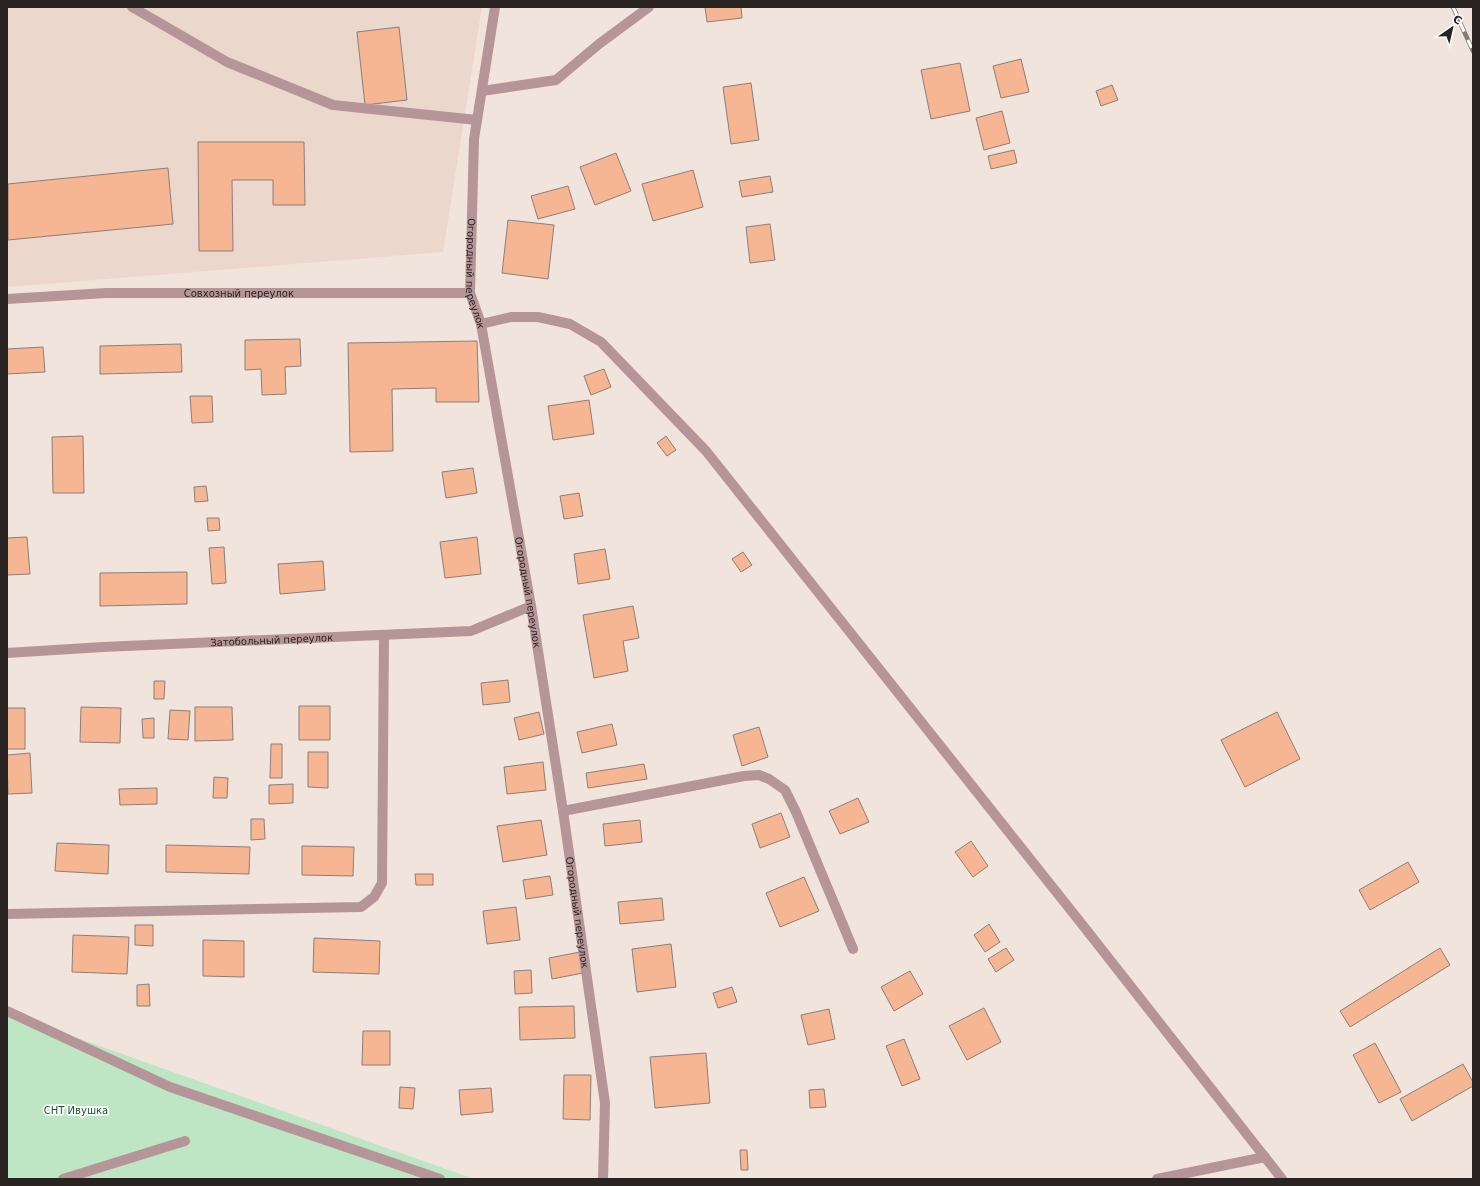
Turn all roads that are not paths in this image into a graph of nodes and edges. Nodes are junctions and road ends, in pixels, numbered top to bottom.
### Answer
1 (132, 7) edge
2 (495, 7) edge
3 (649, 7) edge
4 (482, 91) junction
5 (477, 120) junction
6 (470, 293) junction
7 (7, 299) edge
8 (481, 324) junction
9 (531, 606) junction
10 (384, 635) junction
11 (7, 653) edge
12 (564, 811) junction
13 (7, 914) edge
14 (854, 949) dead end
15 (7, 1011) edge
16 (185, 1141) dead end
17 (1265, 1157) junction
18 (62, 1179) edge
19 (440, 1179) edge
20 (603, 1179) edge
21 (1157, 1179) edge
22 (1282, 1179) edge

1 - 5 street
2 - 4 street, Огородный переулок
3 - 4 street
4 - 5 street, Огородный переулок
5 - 6 street, Огородный переулок
6 - 7 street, Совхозный переулок
6 - 8 street, Огородный переулок
8 - 9 street, Огородный переулок
8 - 17 street
9 - 10 street, Затобольный переулок
9 - 12 street, Огородный переулок
10 - 11 street, Затобольный переулок
10 - 13 street
12 - 14 street
12 - 20 street, Огородный переулок
15 - 19 street
16 - 18 street
17 - 21 street
17 - 22 street

